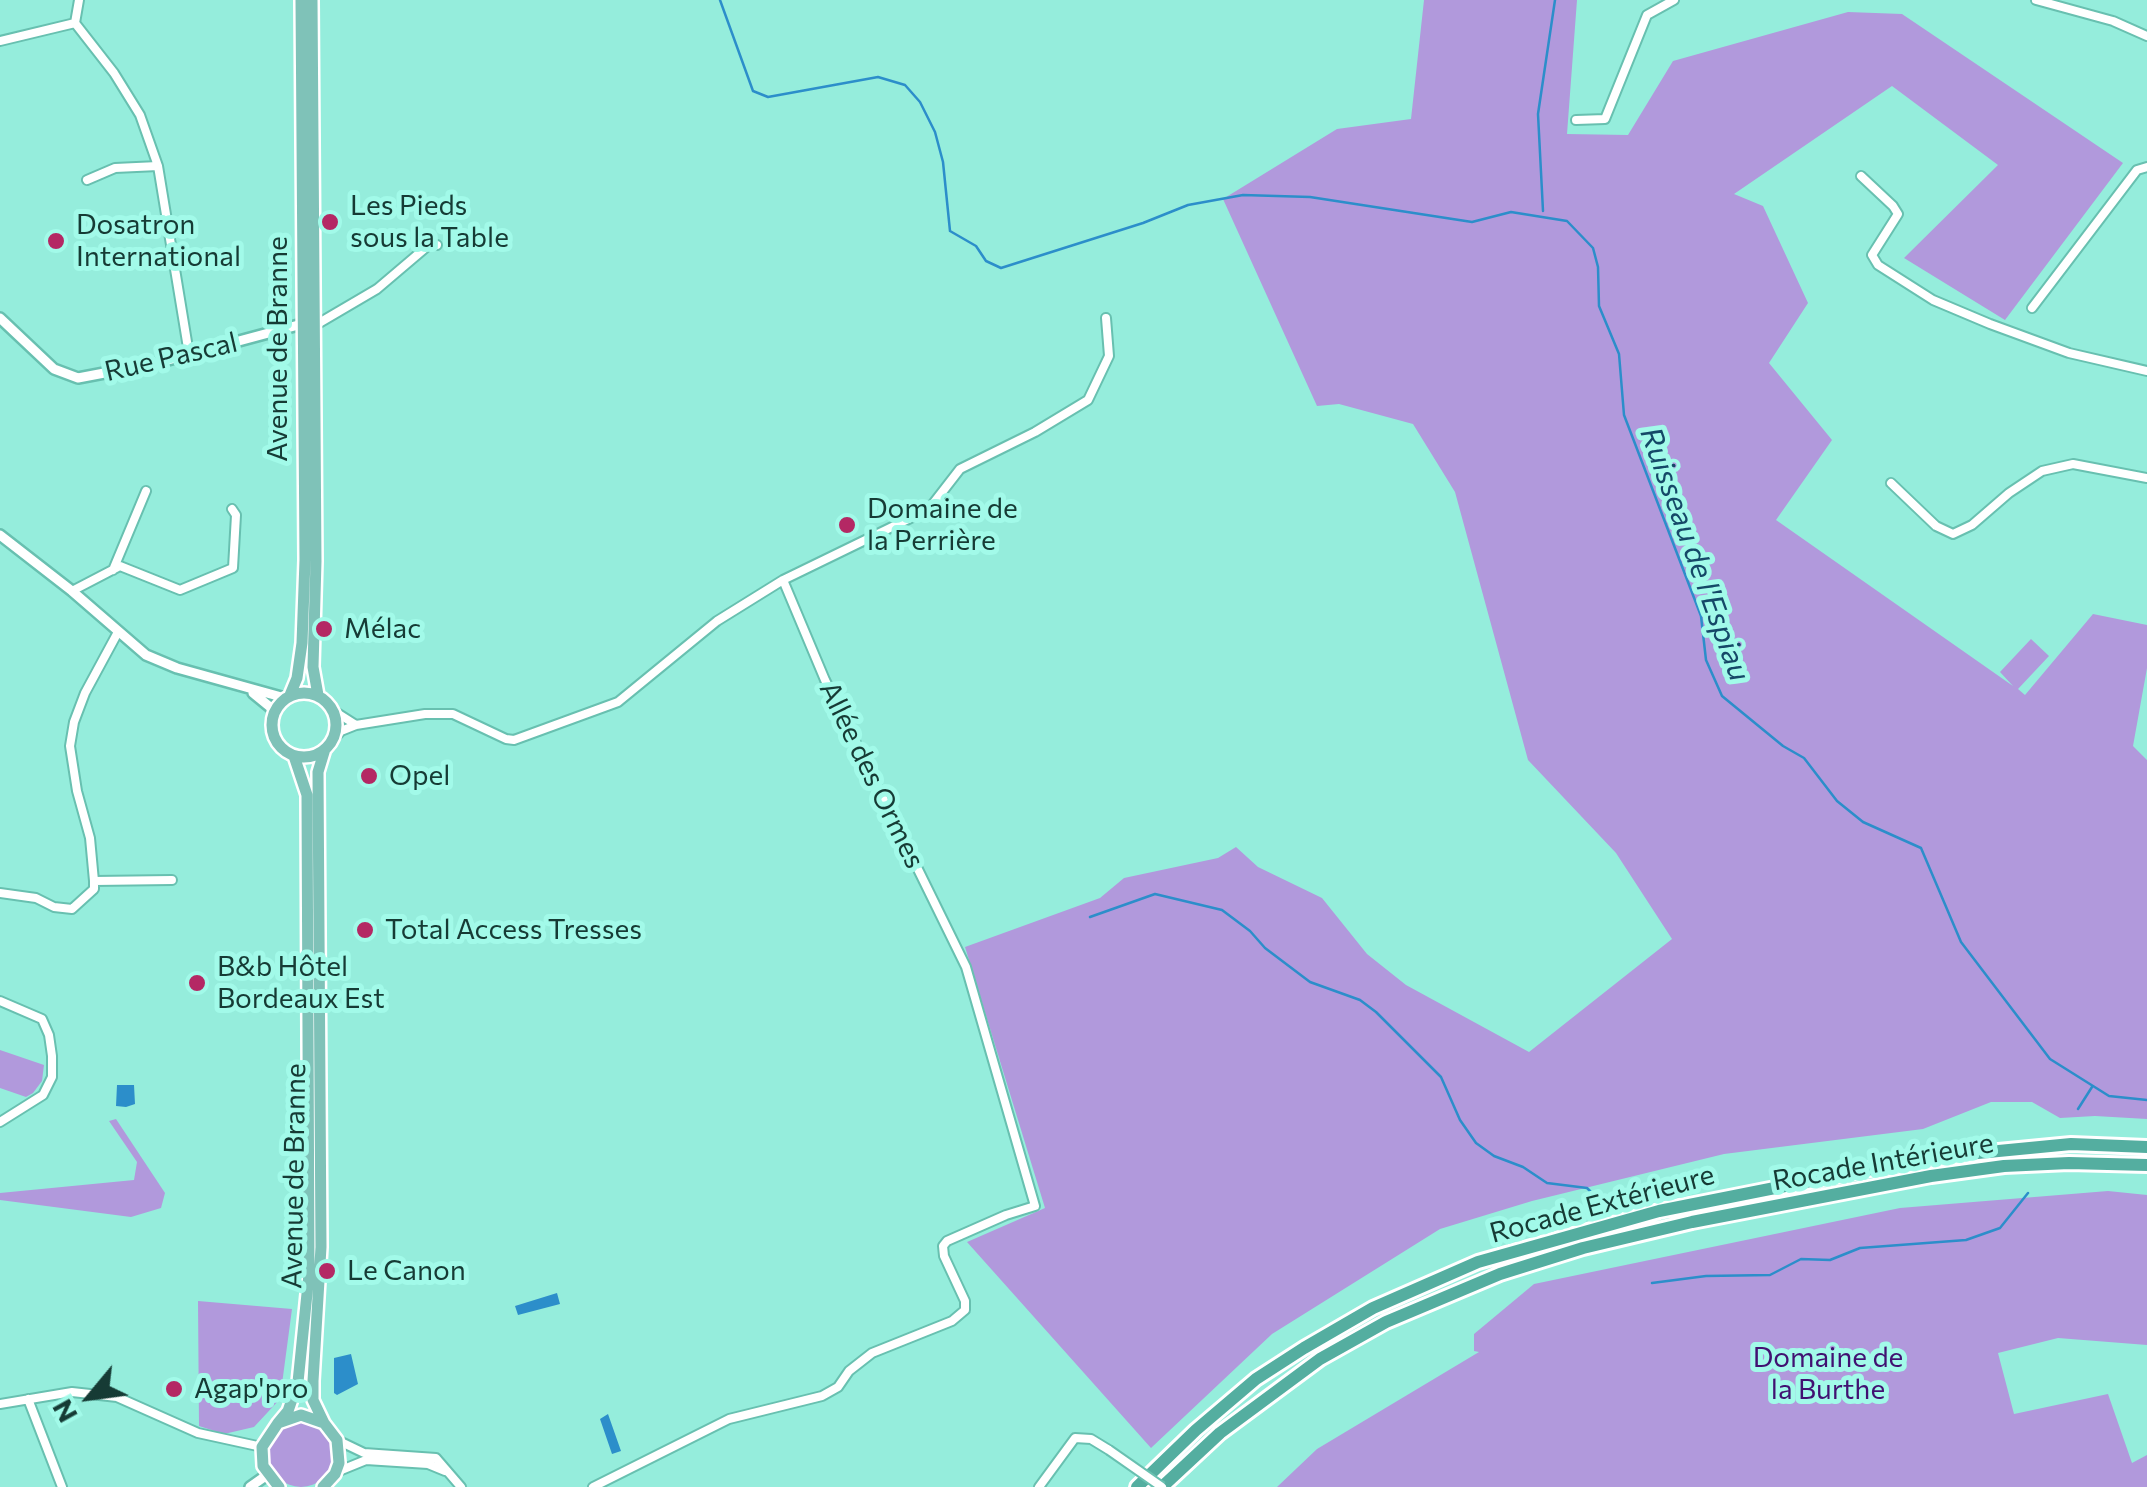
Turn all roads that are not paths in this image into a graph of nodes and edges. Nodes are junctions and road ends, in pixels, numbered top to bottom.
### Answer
1 (79, 0) edge
2 (301, 0) edge
3 (312, 0) edge
4 (1674, 0) edge
5 (2036, 0) edge
6 (75, 23) junction
7 (2147, 36) edge
8 (0, 40) edge
9 (1576, 120) dead end
10 (158, 166) junction
11 (2147, 167) edge
12 (1860, 176) dead end
13 (87, 180) dead end
14 (437, 245) dead end
15 (2032, 308) dead end
16 (0, 318) edge
17 (1106, 318) dead end
18 (308, 325) junction
19 (189, 354) junction
20 (2147, 371) edge
21 (2147, 478) edge
22 (1892, 484) dead end
23 (146, 491) dead end
24 (232, 509) dead end
25 (0, 535) edge
26 (113, 570) junction
27 (783, 580) junction
28 (72, 591) junction
29 (118, 632) junction
30 (251, 691) junction
31 (318, 695) junction
32 (288, 697) junction
33 (274, 711) junction
34 (334, 711) junction
35 (356, 725) junction
36 (329, 745) junction
37 (294, 756) junction
38 (172, 880) dead end
39 (94, 881) junction
40 (0, 893) edge
41 (0, 1000) edge
42 (0, 1122) edge
43 (2147, 1147) edge
44 (2147, 1165) edge
45 (28, 1400) junction
46 (0, 1404) edge
47 (278, 1423) junction
48 (324, 1423) junction
49 (337, 1440) junction
50 (262, 1447) junction
51 (450, 1473) junction
52 (267, 1475) junction
53 (328, 1483) edge
54 (62, 1487) edge
55 (250, 1487) edge
56 (278, 1487) edge
57 (460, 1487) edge
58 (593, 1487) edge
59 (1040, 1487) edge
60 (1137, 1487) edge
61 (1162, 1487) edge

1 - 6 street
2 - 18 main road, Avenue de Branne
3 - 18 main road, Avenue de Branne
4 - 9 street
5 - 7 street
6 - 8 street
6 - 10 street
10 - 13 street
10 - 19 street
11 - 15 street
12 - 20 street
14 - 18 street
16 - 19 street, Rue Pascal
17 - 27 street
18 - 19 street, Rue Pascal
18 - 31 main road, Avenue de Branne
18 - 32 main road, Avenue de Branne
21 - 22 street
23 - 26 street
24 - 26 street
25 - 28 street
26 - 28 street
27 - 35 street
27 - 58 street, Allée des Ormes
28 - 29 street
29 - 30 street
29 - 39 street
30 - 32 street
30 - 33 street
31 - 32 main road
31 - 34 main road
32 - 33 main road
33 - 37 main road
34 - 35 street
34 - 36 main road
35 - 36 street
36 - 37 main road
36 - 48 main road, Avenue de Branne
37 - 47 main road, Avenue de Branne
38 - 39 street
39 - 40 street
41 - 42 street
43 - 60 highway, Rocade Extérieure
44 - 61 highway, Rocade Intérieure
45 - 46 street
45 - 50 street
45 - 54 street
47 - 48 main road
47 - 50 main road, Avenue de Branne
48 - 49 main road
49 - 51 street
49 - 53 main road
50 - 52 main road
51 - 53 street
51 - 57 street
52 - 55 street
52 - 56 main road
59 - 61 street, bridge

